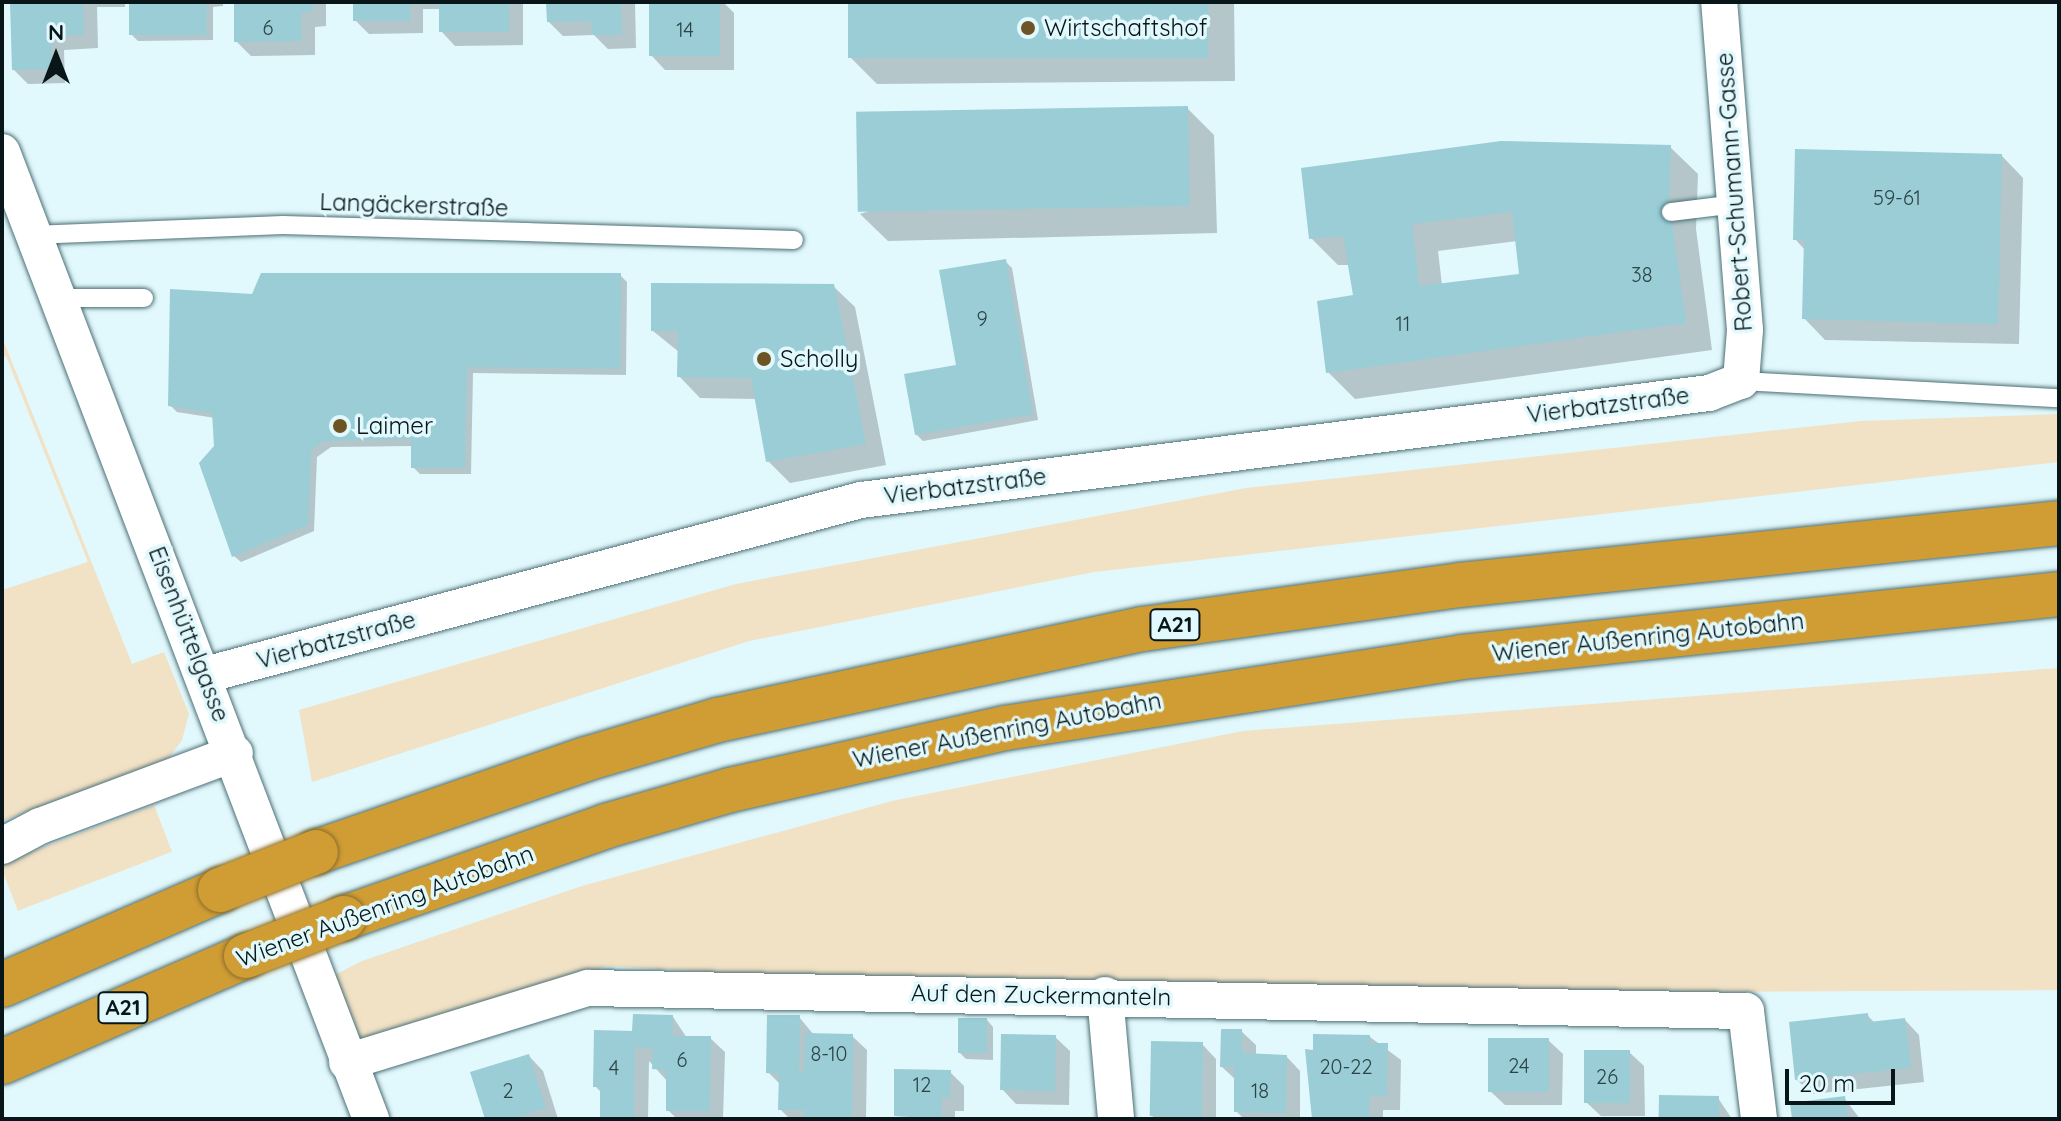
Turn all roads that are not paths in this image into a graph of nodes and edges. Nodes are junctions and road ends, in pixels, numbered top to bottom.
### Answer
1 (1719, 2) edge
2 (2, 152) edge
3 (1736, 204) junction
4 (1671, 212) dead end
5 (32, 235) junction
6 (794, 240) dead end
7 (56, 298) junction
8 (144, 298) dead end
9 (1741, 381) junction
10 (2059, 398) edge
11 (2059, 523) edge
12 (2059, 594) edge
13 (205, 675) junction
14 (235, 753) junction
15 (2, 846) edge
16 (2, 985) edge
17 (1105, 995) junction
18 (2, 1062) edge
19 (347, 1062) junction
20 (370, 1119) edge
21 (1116, 1119) edge
22 (1759, 1119) edge

1 - 3 street, Robert-Schumann-Gasse
2 - 5 street, Eisenhüttelgasse
3 - 4 lane
3 - 9 street, Robert-Schumann-Gasse
5 - 6 lane, Langäckerstraße
5 - 7 street, Eisenhüttelgasse
7 - 8 lane
7 - 13 street, Eisenhüttelgasse
9 - 10 lane
9 - 13 street, Vierbatzstraße
11 - 16 highway, A21, bridge
12 - 18 highway, Wiener Außenring Autobahn / A21, bridge
13 - 14 street, Eisenhüttelgasse
14 - 15 street
14 - 19 street, Eisenhüttelgasse
17 - 19 street, Auf den Zuckermanteln
17 - 21 street
17 - 22 street, Auf den Zuckermanteln
19 - 20 street, Eisenhüttelgasse

